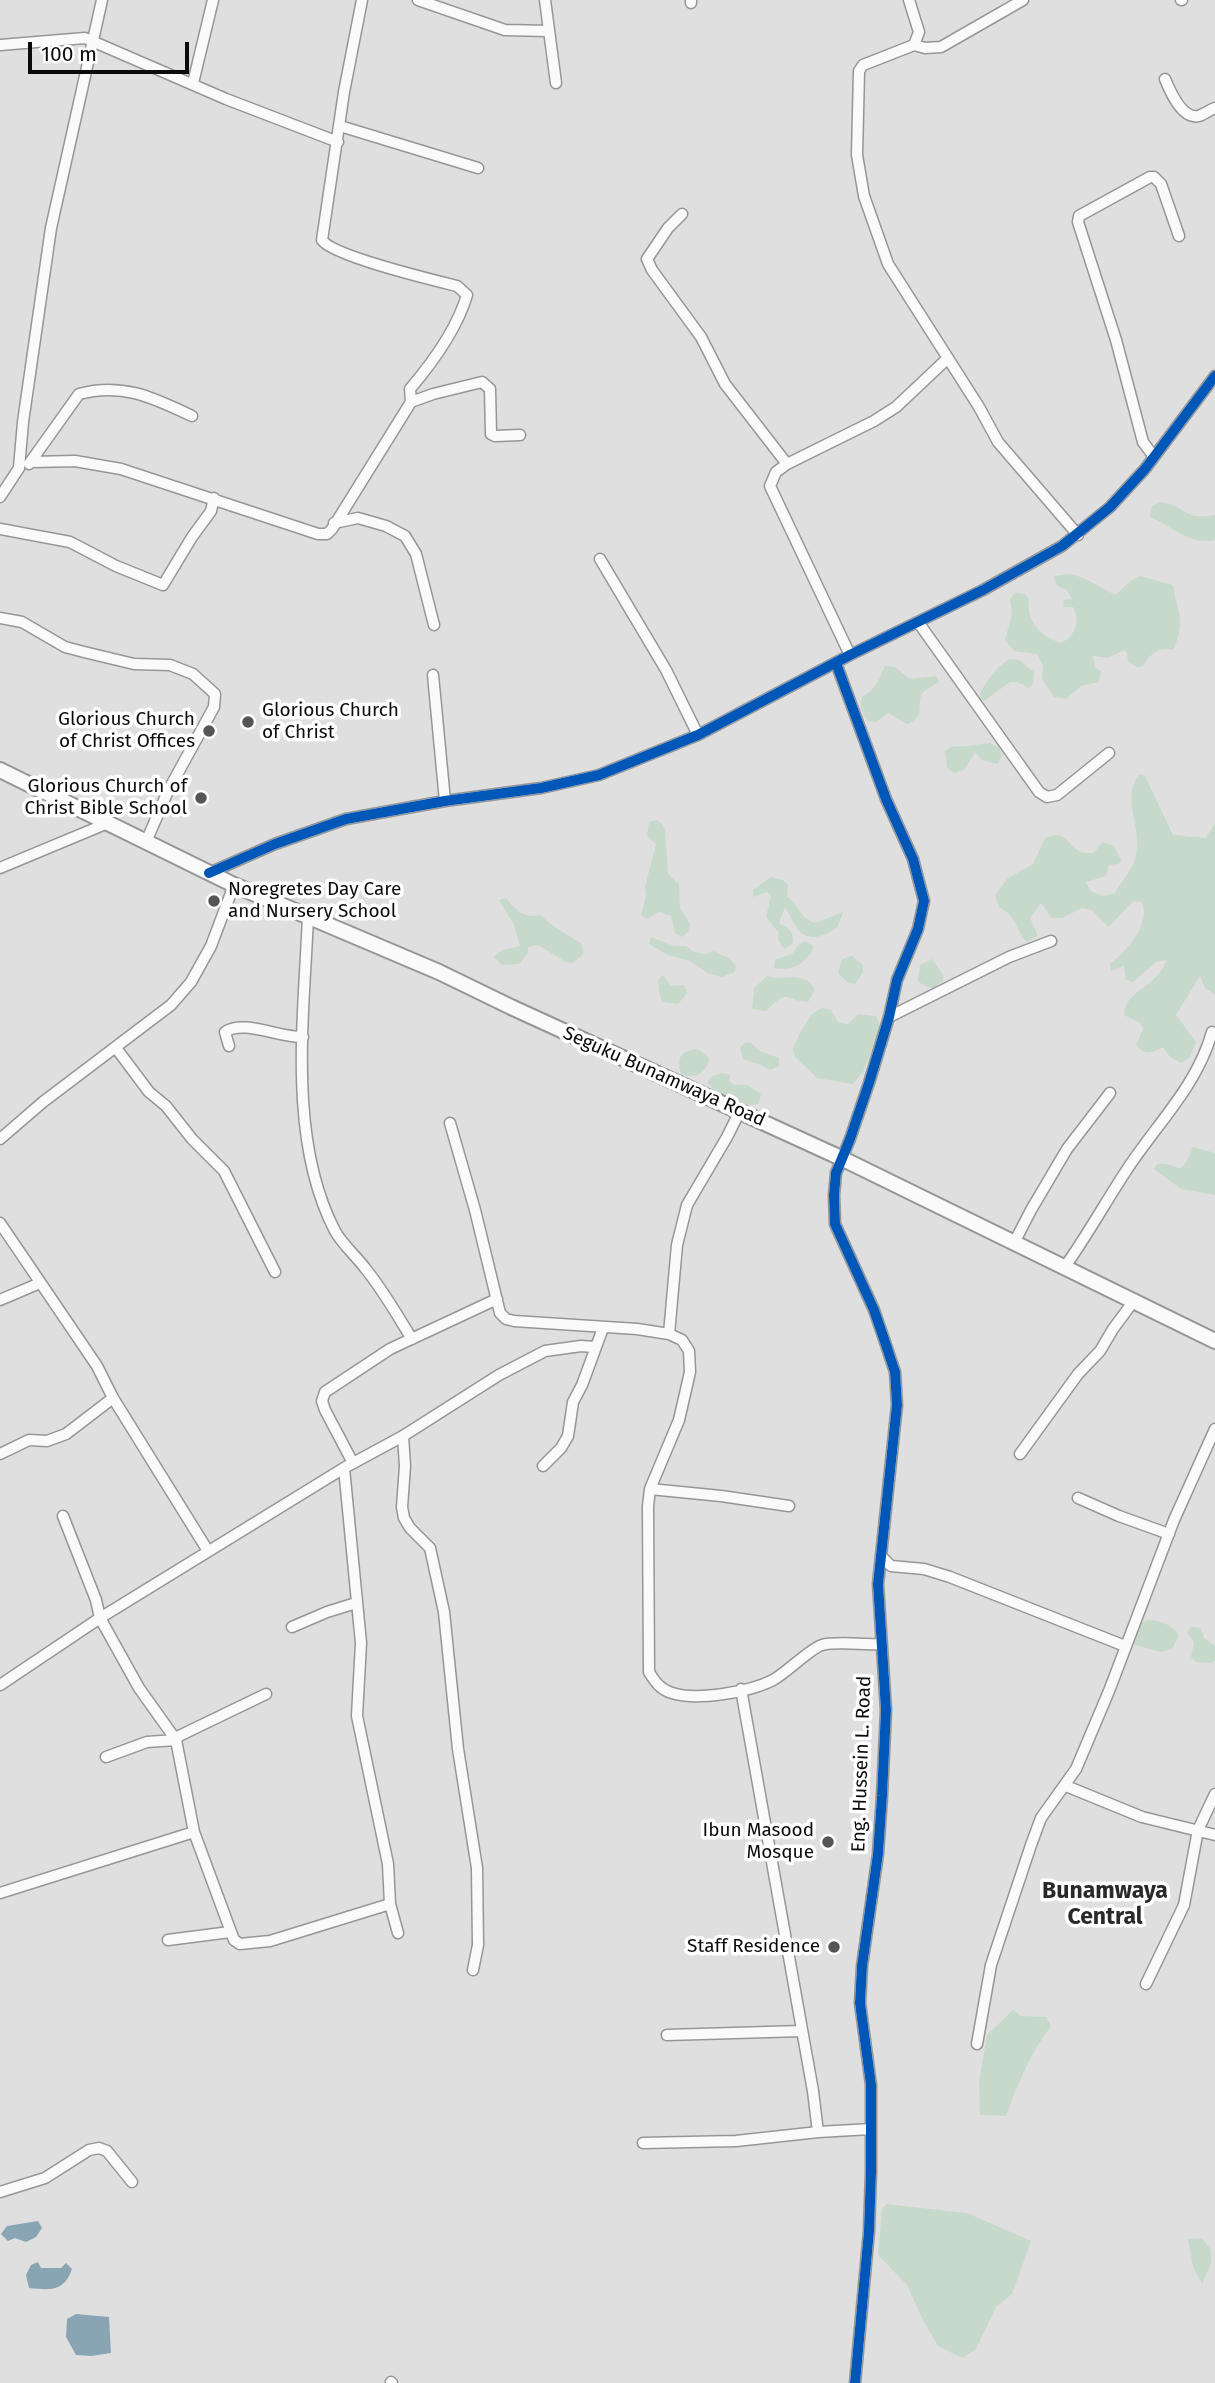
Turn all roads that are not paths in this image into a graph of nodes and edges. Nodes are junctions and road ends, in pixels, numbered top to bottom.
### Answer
1 (102, 0) edge
2 (213, 0) edge
3 (362, 0) edge
4 (418, 0) edge
5 (545, 0) edge
6 (909, 0) edge
7 (1023, 0) edge
8 (549, 31) junction
9 (94, 42) junction
10 (914, 44) junction
11 (0, 45) edge
12 (1164, 79) dead end
13 (193, 83) junction
14 (556, 83) dead end
15 (1215, 108) edge
16 (340, 125) junction
17 (338, 142) junction
18 (478, 168) dead end
19 (682, 214) dead end
20 (1179, 236) dead end
21 (948, 358) junction
22 (1215, 376) edge
23 (411, 402) junction
24 (192, 416) dead end
25 (520, 435) dead end
26 (1154, 457) junction
27 (32, 462) junction
28 (787, 464) junction
29 (19, 468) junction
30 (0, 497) edge
31 (214, 498) junction
32 (334, 523) junction
33 (0, 529) edge
34 (1078, 535) junction
35 (600, 559) dead end
36 (0, 618) edge
37 (918, 622) junction
38 (434, 625) dead end
39 (850, 655) junction
40 (836, 663) junction
41 (433, 675) dead end
42 (698, 735) junction
43 (1110, 753) dead end
44 (0, 770) edge
45 (445, 801) junction
46 (108, 824) junction
47 (146, 842) junction
48 (0, 868) edge
49 (209, 873) junction
50 (234, 885) junction
51 (308, 916) junction
52 (1051, 941) dead end
53 (889, 1017) junction
54 (1212, 1032) dead end
55 (303, 1037) junction
56 (229, 1046) dead end
57 (116, 1048) junction
58 (1110, 1093) dead end
59 (740, 1111) junction
60 (450, 1123) dead end
61 (0, 1139) edge
62 (841, 1158) junction
63 (0, 1223) edge
64 (1014, 1243) junction
65 (1065, 1268) junction
66 (275, 1272) dead end
67 (40, 1283) junction
68 (497, 1299) junction
69 (0, 1300) edge
70 (1133, 1302) junction
71 (603, 1328) junction
72 (669, 1334) junction
73 (412, 1339) junction
74 (1215, 1341) edge
75 (594, 1347) junction
76 (113, 1398) junction
77 (1215, 1430) edge
78 (403, 1436) junction
79 (0, 1454) edge
80 (1020, 1454) dead end
81 (349, 1465) junction
82 (543, 1466) dead end
83 (650, 1489) junction
84 (1077, 1498) dead end
85 (789, 1506) dead end
86 (63, 1516) dead end
87 (1169, 1534) junction
88 (208, 1551) junction
89 (881, 1556) junction
90 (356, 1603) junction
91 (100, 1618) junction
92 (292, 1627) dead end
93 (881, 1644) junction
94 (1125, 1646) junction
95 (0, 1669) edge
96 (4, 1682) edge
97 (741, 1689) junction
98 (266, 1694) dead end
99 (176, 1740) junction
100 (106, 1757) dead end
101 (1066, 1786) junction
102 (1215, 1794) edge
103 (1198, 1830) junction
104 (194, 1832) junction
105 (1215, 1835) edge
106 (0, 1893) edge
107 (390, 1905) junction
108 (230, 1932) junction
109 (398, 1933) dead end
110 (168, 1940) dead end
111 (474, 1970) dead end
112 (1146, 1984) dead end
113 (801, 2031) junction
114 (667, 2035) dead end
115 (977, 2044) dead end
116 (871, 2129) junction
117 (818, 2132) junction
118 (643, 2143) dead end
119 (132, 2182) dead end
120 (0, 2192) edge
121 (855, 2383) edge

1 - 9 street
2 - 13 street
3 - 16 street
4 - 8 street
5 - 8 street
6 - 10 street
7 - 10 street
8 - 14 street
9 - 11 street
9 - 13 street
9 - 29 street
10 - 21 street
12 - 15 street
13 - 17 street
16 - 17 street
16 - 18 street
17 - 23 street
19 - 28 street
20 - 26 street
21 - 28 street
21 - 34 street
22 - 26 street
23 - 25 street
23 - 32 street
24 - 27 street
26 - 34 street
27 - 29 street
27 - 31 street
28 - 39 street
29 - 30 street
31 - 32 street
31 - 33 street
32 - 38 street
34 - 37 street
35 - 42 street
36 - 47 street
37 - 39 street
37 - 43 street
39 - 40 street
40 - 42 street
40 - 53 street, Eng. Hussein L. Road
41 - 45 street
42 - 45 street
44 - 46 main road, Seguku Bunamwaya Road
45 - 49 street
46 - 47 main road, Seguku Bunamwaya Road
46 - 48 street
47 - 49 main road, Seguku Bunamwaya Road
49 - 50 main road, Seguku Bunamwaya Road
50 - 51 main road, Seguku Bunamwaya Road
50 - 57 street
51 - 55 street
51 - 59 main road, Seguku Bunamwaya Road
52 - 53 street
53 - 62 street, Eng. Hussein L. Road
54 - 65 street
55 - 56 street
55 - 73 street
57 - 61 street
57 - 66 street
58 - 64 street
59 - 62 main road, Seguku Bunamwaya Road
59 - 72 street
60 - 68 street
62 - 64 main road, Seguku Bunamwaya Road
62 - 89 street, Eng. Hussein L. Road
63 - 67 street
64 - 65 main road, Seguku Bunamwaya Road
65 - 70 main road, Seguku Bunamwaya Road
67 - 69 street
67 - 76 street
68 - 71 street
68 - 73 street
70 - 74 main road, Seguku Bunamwaya Road
70 - 80 street
71 - 72 street
71 - 75 street
72 - 83 street
73 - 81 street
75 - 78 street
75 - 82 street
76 - 79 street
76 - 88 street
77 - 87 street
78 - 81 street
78 - 111 street
81 - 88 street
81 - 90 street
83 - 85 street
83 - 97 street
84 - 87 street
86 - 91 street
87 - 94 street
88 - 91 street
89 - 93 street, Eng. Hussein L. Road
89 - 94 street
90 - 92 street
90 - 107 street
91 - 96 street
91 - 99 street
93 - 97 street
93 - 116 street, Eng. Hussein L. Road
94 - 101 street
95 - 96 street
97 - 113 street
98 - 99 street
99 - 100 street
99 - 104 street
101 - 103 street
101 - 115 street
102 - 103 street
103 - 105 street
103 - 112 street
104 - 106 street
104 - 108 street
107 - 108 street
107 - 109 street
108 - 110 street
113 - 114 street
113 - 117 street
116 - 117 street
116 - 121 street, Eng. Hussein L. Road
117 - 118 street
119 - 120 street

